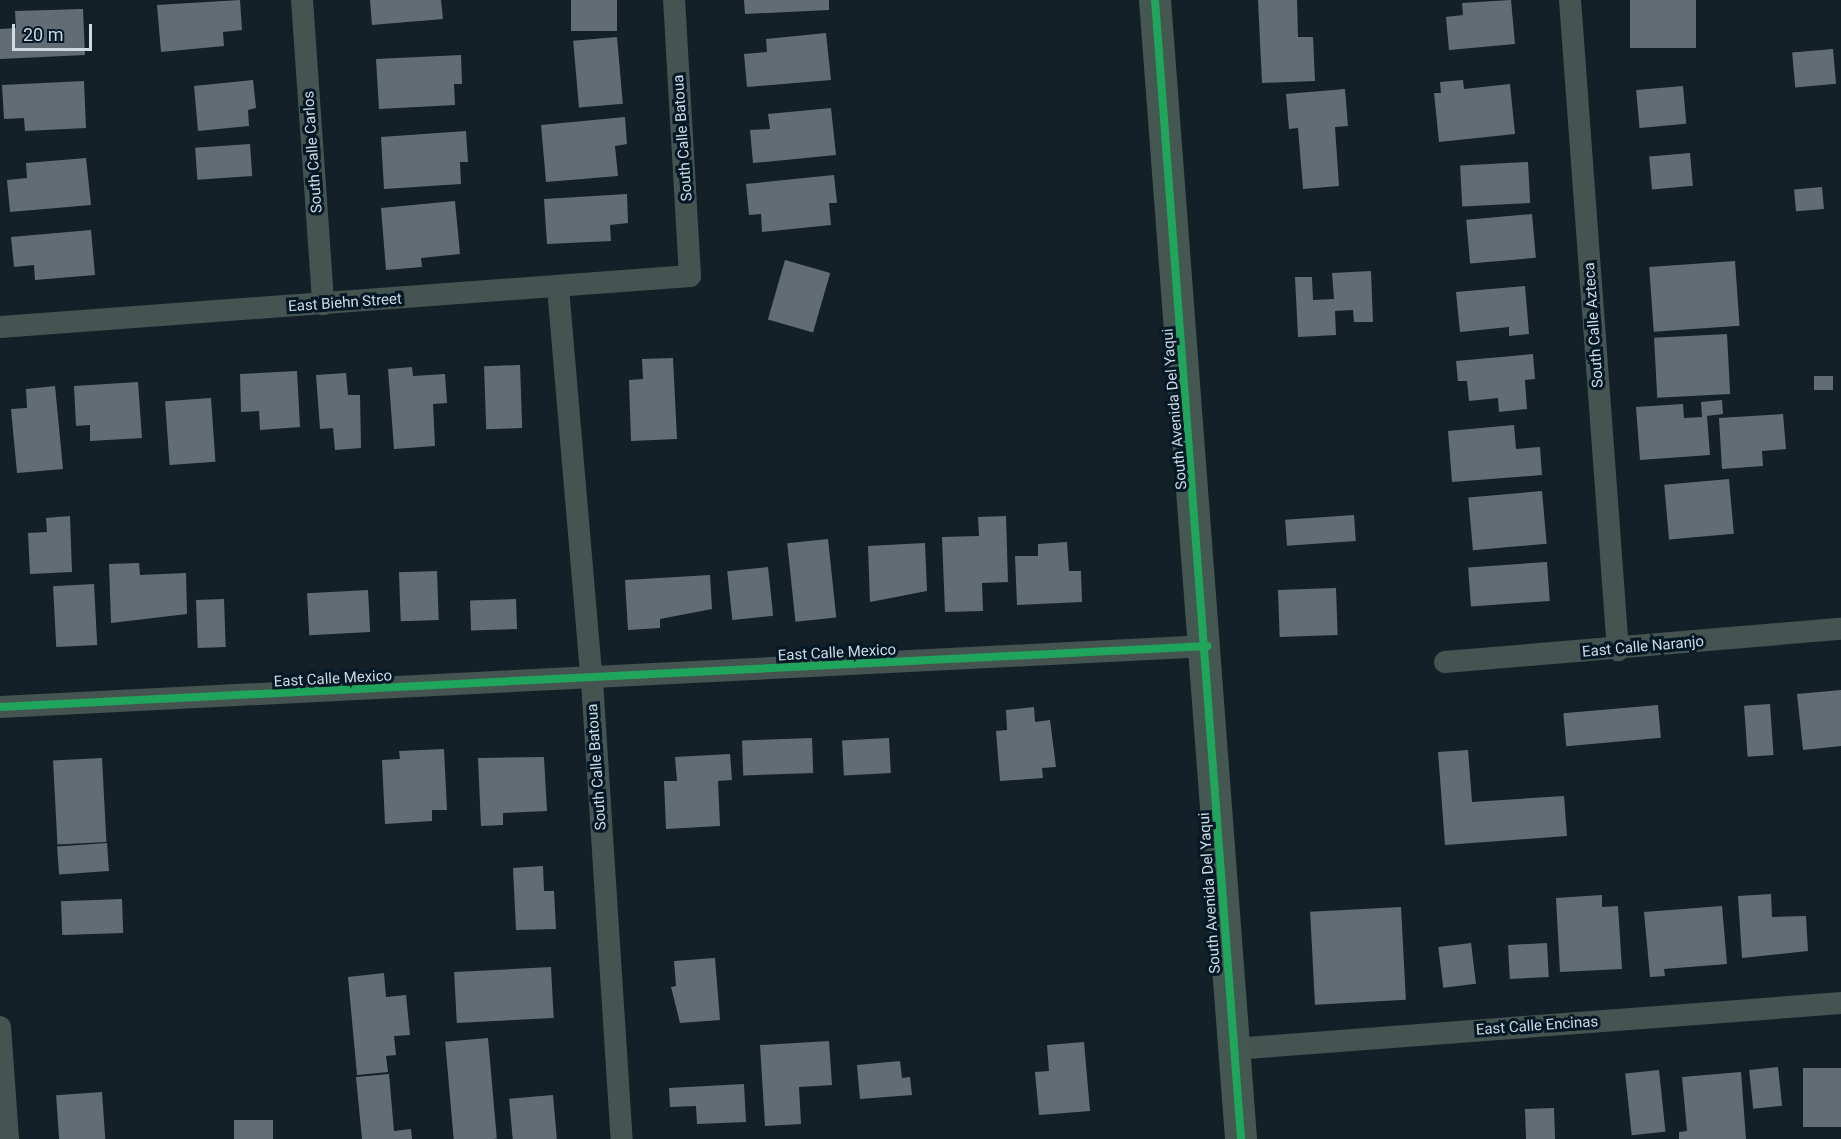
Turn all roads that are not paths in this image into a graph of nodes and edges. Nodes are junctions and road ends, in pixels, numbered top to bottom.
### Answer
1 (302, 0) edge
2 (674, 0) edge
3 (1155, 0) edge
4 (1570, 0) edge
5 (690, 276) joint
6 (558, 288) junction
7 (323, 304) junction
8 (0, 327) edge
9 (1841, 629) edge
10 (1207, 646) junction
11 (1618, 650) junction
12 (1445, 662) dead end
13 (592, 681) junction
14 (0, 707) edge
15 (1841, 1003) edge
16 (0, 1027) edge
17 (1233, 1049) junction
18 (8, 1139) edge
19 (622, 1139) edge
20 (1241, 1139) edge

1 - 7 street, South Calle Carlos
2 - 5 street, South Calle Batoua
3 - 10 street, South Avenida Del Yaqui
4 - 11 street, South Calle Azteca
5 - 6 street, East Biehn Street
6 - 7 street, East Biehn Street
6 - 13 street, South Calle Batoua
7 - 8 street, East Biehn Street
9 - 11 street, East Calle Naranjo
10 - 13 street, East Calle Mexico
10 - 17 street, South Avenida Del Yaqui
11 - 12 street, East Calle Naranjo
13 - 14 street, East Calle Mexico
13 - 19 street, South Calle Batoua
15 - 17 street, East Calle Encinas
16 - 18 street
17 - 20 street, South Avenida Del Yaqui

